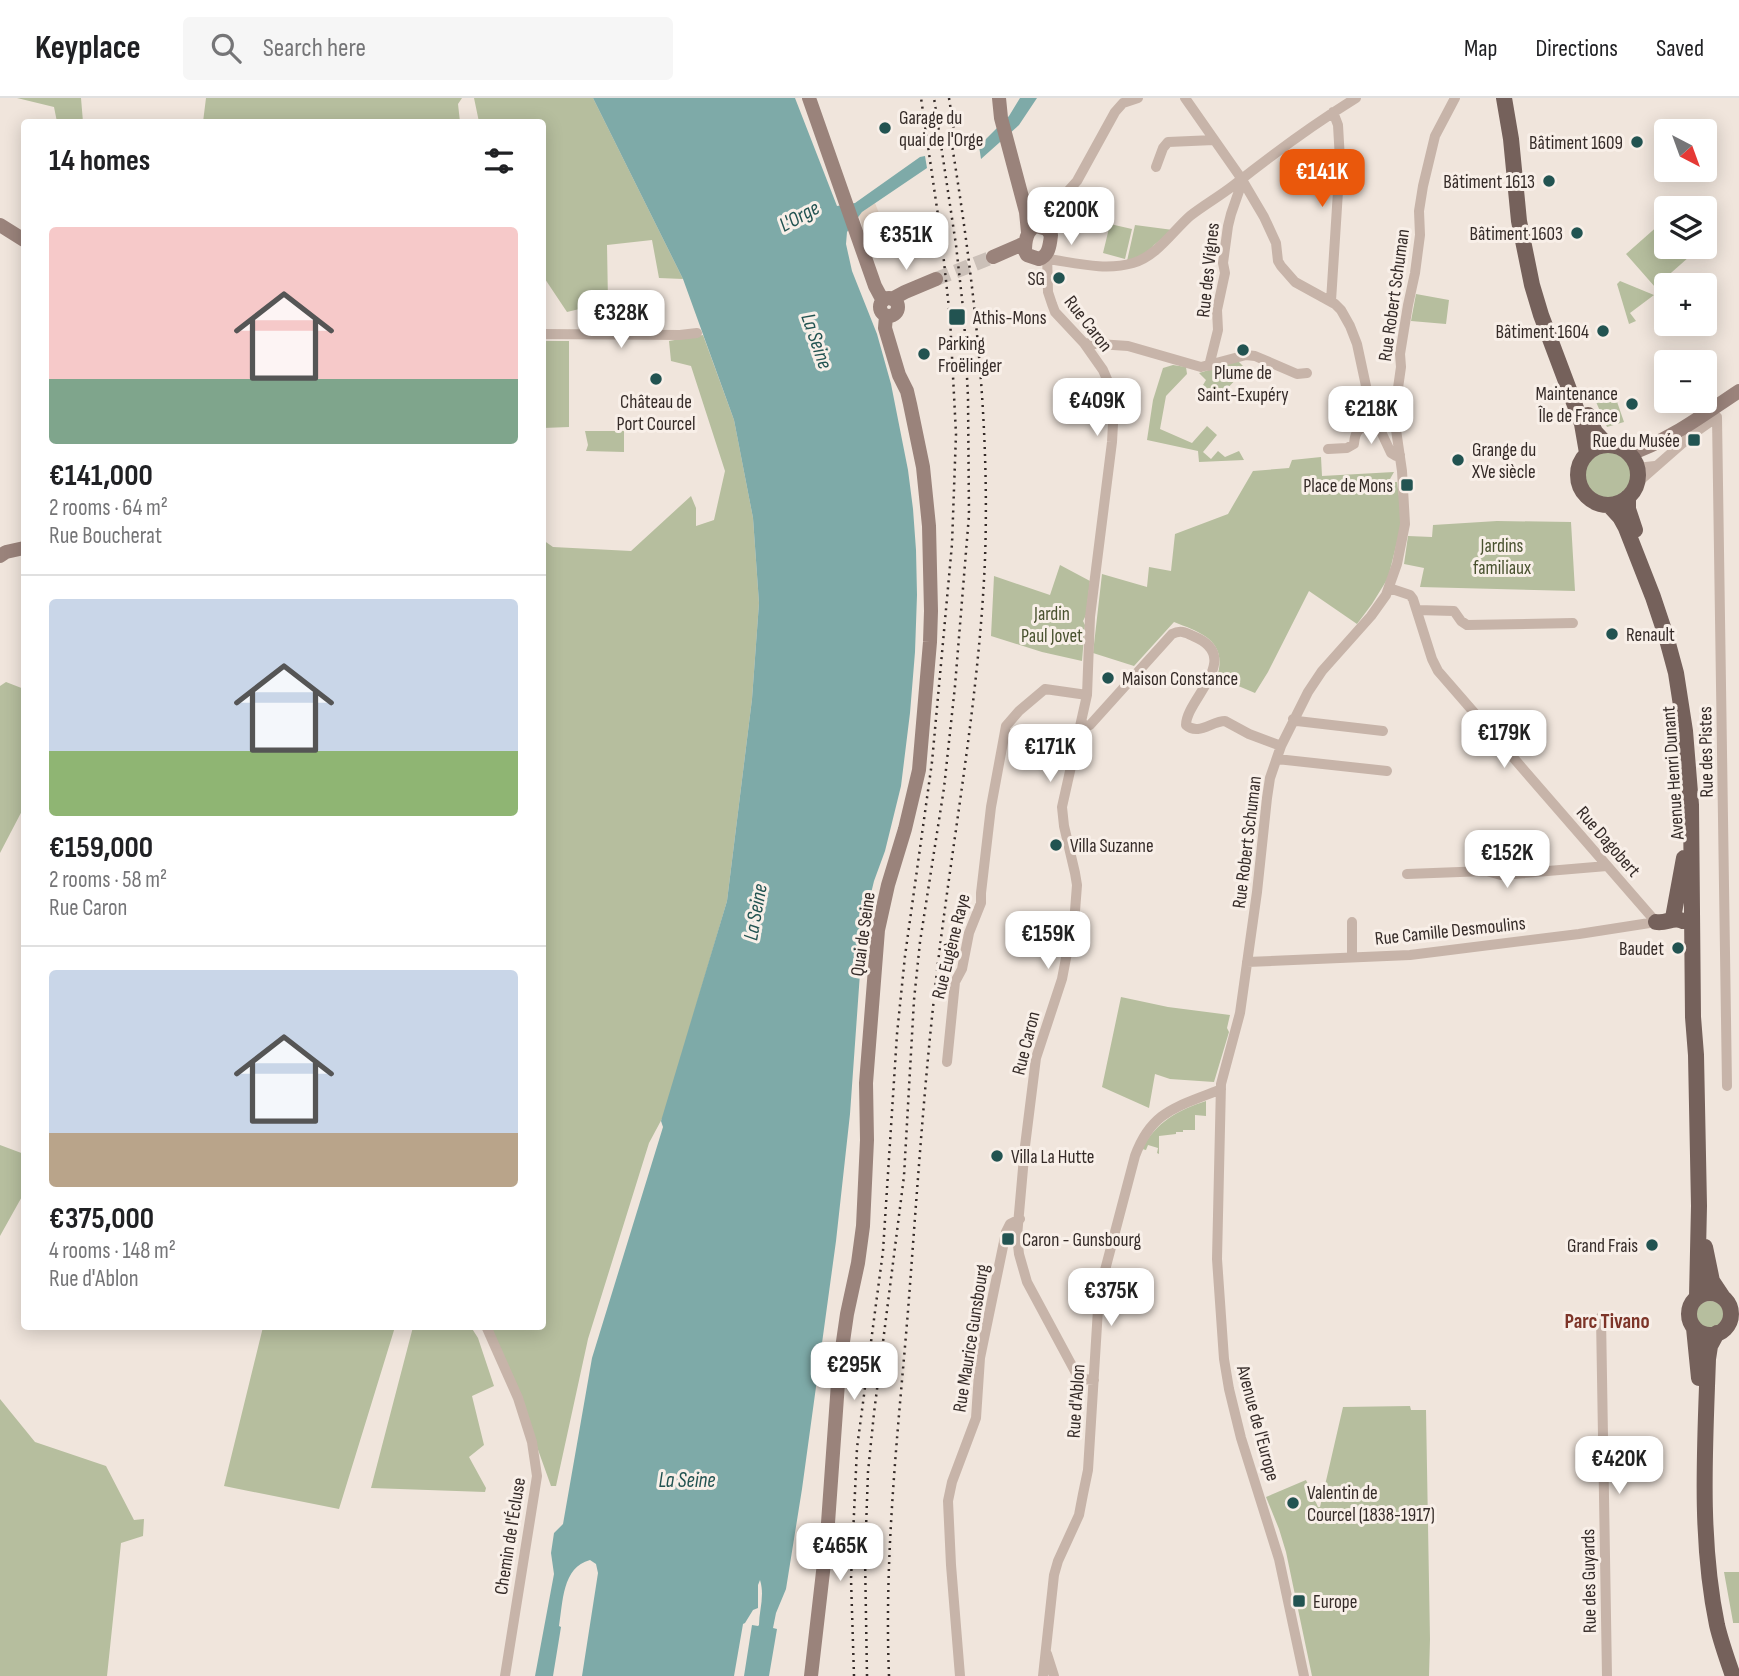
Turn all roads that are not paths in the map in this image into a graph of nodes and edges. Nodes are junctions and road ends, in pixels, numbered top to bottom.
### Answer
1 (809, 98) edge
2 (999, 98) edge
3 (1138, 98) edge
4 (1185, 98) edge
5 (1356, 98) edge
6 (1455, 98) edge
7 (1504, 98) edge
8 (1514, 98) edge
9 (1333, 112) junction
10 (1214, 140) junction
11 (1156, 166) dead end
12 (1241, 178) junction
13 (0, 225) edge
14 (1029, 235) junction
15 (21, 238) edge
16 (1048, 256) junction
17 (993, 257) tunnel mouth
18 (936, 279) tunnel mouth
19 (888, 300) junction
20 (1331, 301) junction
21 (697, 333) dead end
22 (546, 334) edge
23 (1084, 343) junction
24 (1209, 366) junction
25 (1307, 373) dead end
26 (1739, 391) edge
27 (1377, 423) junction
28 (1607, 445) junction
29 (1328, 449) dead end
30 (1587, 453) junction
31 (1400, 455) junction
32 (1656, 466) junction
33 (1633, 473) junction
34 (1609, 505) junction
35 (21, 549) edge
36 (0, 556) edge
37 (1389, 588) junction
38 (1417, 610) junction
39 (1573, 623) dead end
40 (1087, 695) junction
41 (1293, 719) junction
42 (1080, 727) junction
43 (1383, 731) dead end
44 (1281, 747) junction
45 (1276, 759) junction
46 (1387, 771) dead end
47 (1690, 832) junction
48 (1607, 866) junction
49 (1407, 874) dead end
50 (1673, 918) junction
51 (1352, 922) dead end
52 (1656, 922) junction
53 (1692, 931) junction
54 (1352, 957) junction
55 (1247, 962) junction
56 (1696, 1055) junction
57 (947, 1062) dead end
58 (1727, 1086) dead end
59 (1221, 1089) junction
60 (1699, 1206) junction
61 (1020, 1219) junction
62 (1722, 1296) junction
63 (1697, 1297) junction
64 (1601, 1317) dead end
65 (1694, 1328) junction
66 (488, 1330) edge
67 (1717, 1333) junction
68 (1094, 1380) junction
69 (1704, 1460) junction
70 (1047, 1654) junction
71 (1304, 1675) edge
72 (505, 1676) edge
73 (811, 1676) edge
74 (960, 1676) edge
75 (1043, 1676) edge
76 (1054, 1676) edge
77 (1606, 1676) edge
78 (1733, 1676) edge

1 - 19 main road, Quai de Seine
2 - 14 main road
3 - 14 street
4 - 10 street
5 - 9 street
6 - 31 street, Rue Robert Schuman
7 - 30 main road
8 - 28 main road
9 - 12 street
9 - 20 street
10 - 11 street
10 - 12 street
12 - 16 street
12 - 20 street
12 - 24 street, Rue des Vignes
13 - 15 main road
14 - 16 main road
14 - 16 main road
14 - 17 main road
16 - 23 street, Rue Caron
18 - 19 main road
19 - 73 main road, Quai de Seine
20 - 27 street
21 - 22 street
23 - 24 street
23 - 40 street, Rue Caron
24 - 25 street
26 - 33 main road
27 - 29 street
27 - 31 street
28 - 30 main road
28 - 33 main road
30 - 34 main road
31 - 37 street, Rue Robert Schuman
32 - 33 street
32 - 33 street
32 - 58 street, Rue des Pistes
33 - 34 main road
33 - 56 main road, Avenue Henri Dunant
34 - 47 main road, Avenue Henri Dunant
35 - 36 main road
37 - 38 street
37 - 41 street, Rue Robert Schuman
38 - 39 street
38 - 48 street, Rue Dagobert
40 - 42 street, Rue Caron
40 - 57 street, Rue Eugène Raye
41 - 43 street
41 - 44 street, Rue Robert Schuman
42 - 44 street
42 - 61 street, Rue Caron
44 - 45 street, Rue Robert Schuman
45 - 46 street
45 - 55 street, Rue Robert Schuman
47 - 50 main road
47 - 53 main road, Avenue Henri Dunant
48 - 49 street
48 - 52 street, Rue Dagobert
50 - 52 main road
50 - 53 main road
51 - 54 street
52 - 54 street, Rue Camille Desmoulins
53 - 56 main road, Avenue Henri Dunant
54 - 55 street, Rue Camille Desmoulins
55 - 59 street, Rue Robert Schuman
56 - 60 main road, Avenue Henri Dunant
59 - 68 street, Rue d'Ablon
59 - 71 street, Avenue de l'Europe
60 - 62 main road, Avenue Henri Dunant
60 - 63 main road, Avenue Henri Dunant
61 - 68 street, Rue Caron
61 - 74 street, Rue Maurice Gunsbourg
62 - 63 main road
62 - 67 main road
63 - 65 main road
64 - 77 street, Rue des Guyards
65 - 67 main road
65 - 69 main road
66 - 72 street, Chemin de l'Écluse
67 - 69 main road
68 - 70 street, Rue d'Ablon
69 - 78 main road
70 - 75 street, Rue d'Ablon
70 - 76 street

